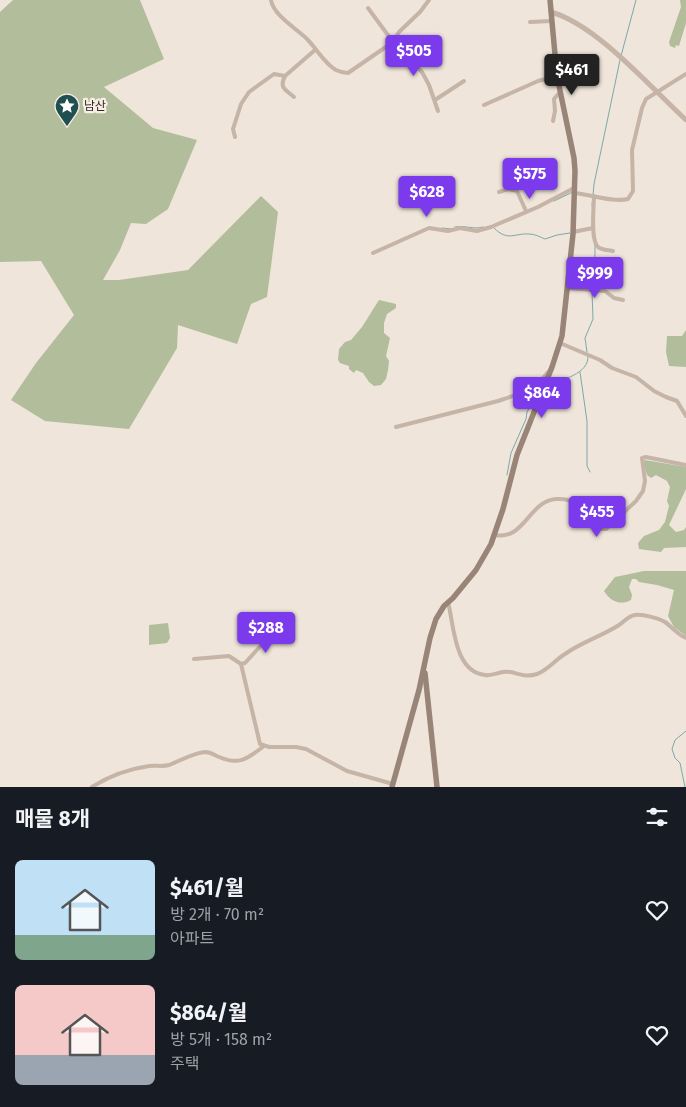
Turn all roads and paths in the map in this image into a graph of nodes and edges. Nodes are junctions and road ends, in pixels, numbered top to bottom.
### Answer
1 (271, 0) edge
2 (430, 0) edge
3 (550, 0) edge
4 (368, 8) dead end
5 (551, 12) junction
6 (552, 21) junction
7 (530, 22) dead end
8 (392, 42) junction
9 (315, 50) junction
10 (686, 74) edge
11 (285, 76) junction
12 (557, 76) junction
13 (464, 81) dead end
14 (560, 92) junction
15 (656, 92) junction
16 (294, 97) dead end
17 (435, 100) junction
18 (484, 105) dead end
19 (438, 111) dead end
20 (686, 120) edge
21 (553, 121) dead end
22 (235, 138) dead end
23 (574, 191) junction
24 (499, 192) dead end
25 (592, 195) junction
26 (526, 211) junction
27 (593, 228) junction
28 (573, 233) junction
29 (614, 251) dead end
30 (373, 253) dead end
31 (568, 288) junction
32 (623, 300) dead end
33 (560, 343) junction
34 (552, 367) junction
35 (686, 416) edge
36 (396, 427) dead end
37 (686, 465) edge
38 (495, 535) junction
39 (448, 602) junction
40 (276, 628) dead end
41 (686, 638) edge
42 (194, 659) dead end
43 (241, 664) junction
44 (425, 668) junction
45 (264, 746) junction
46 (393, 786) edge
47 (92, 787) edge
48 (437, 787) edge

1 - 9 street
2 - 8 street
3 - 5 main road
4 - 8 street
5 - 6 main road
5 - 15 street
6 - 7 street
6 - 12 main road
8 - 9 street
8 - 17 street
9 - 11 street
10 - 15 street
11 - 16 street
11 - 22 street
12 - 14 main road
12 - 18 street
13 - 17 street
14 - 21 street
14 - 23 main road
15 - 20 street
15 - 25 street
17 - 19 street
23 - 25 street
23 - 26 street
23 - 28 main road
24 - 26 street
25 - 27 street
26 - 30 street
27 - 28 street
27 - 29 street
28 - 31 main road
31 - 32 street
31 - 33 main road
33 - 34 main road
33 - 35 street
34 - 36 street
34 - 38 main road
37 - 38 street
38 - 39 main road
39 - 41 street
39 - 44 main road
40 - 43 street
42 - 43 street
43 - 45 street
44 - 46 main road
44 - 48 main road
45 - 46 street
45 - 47 street

